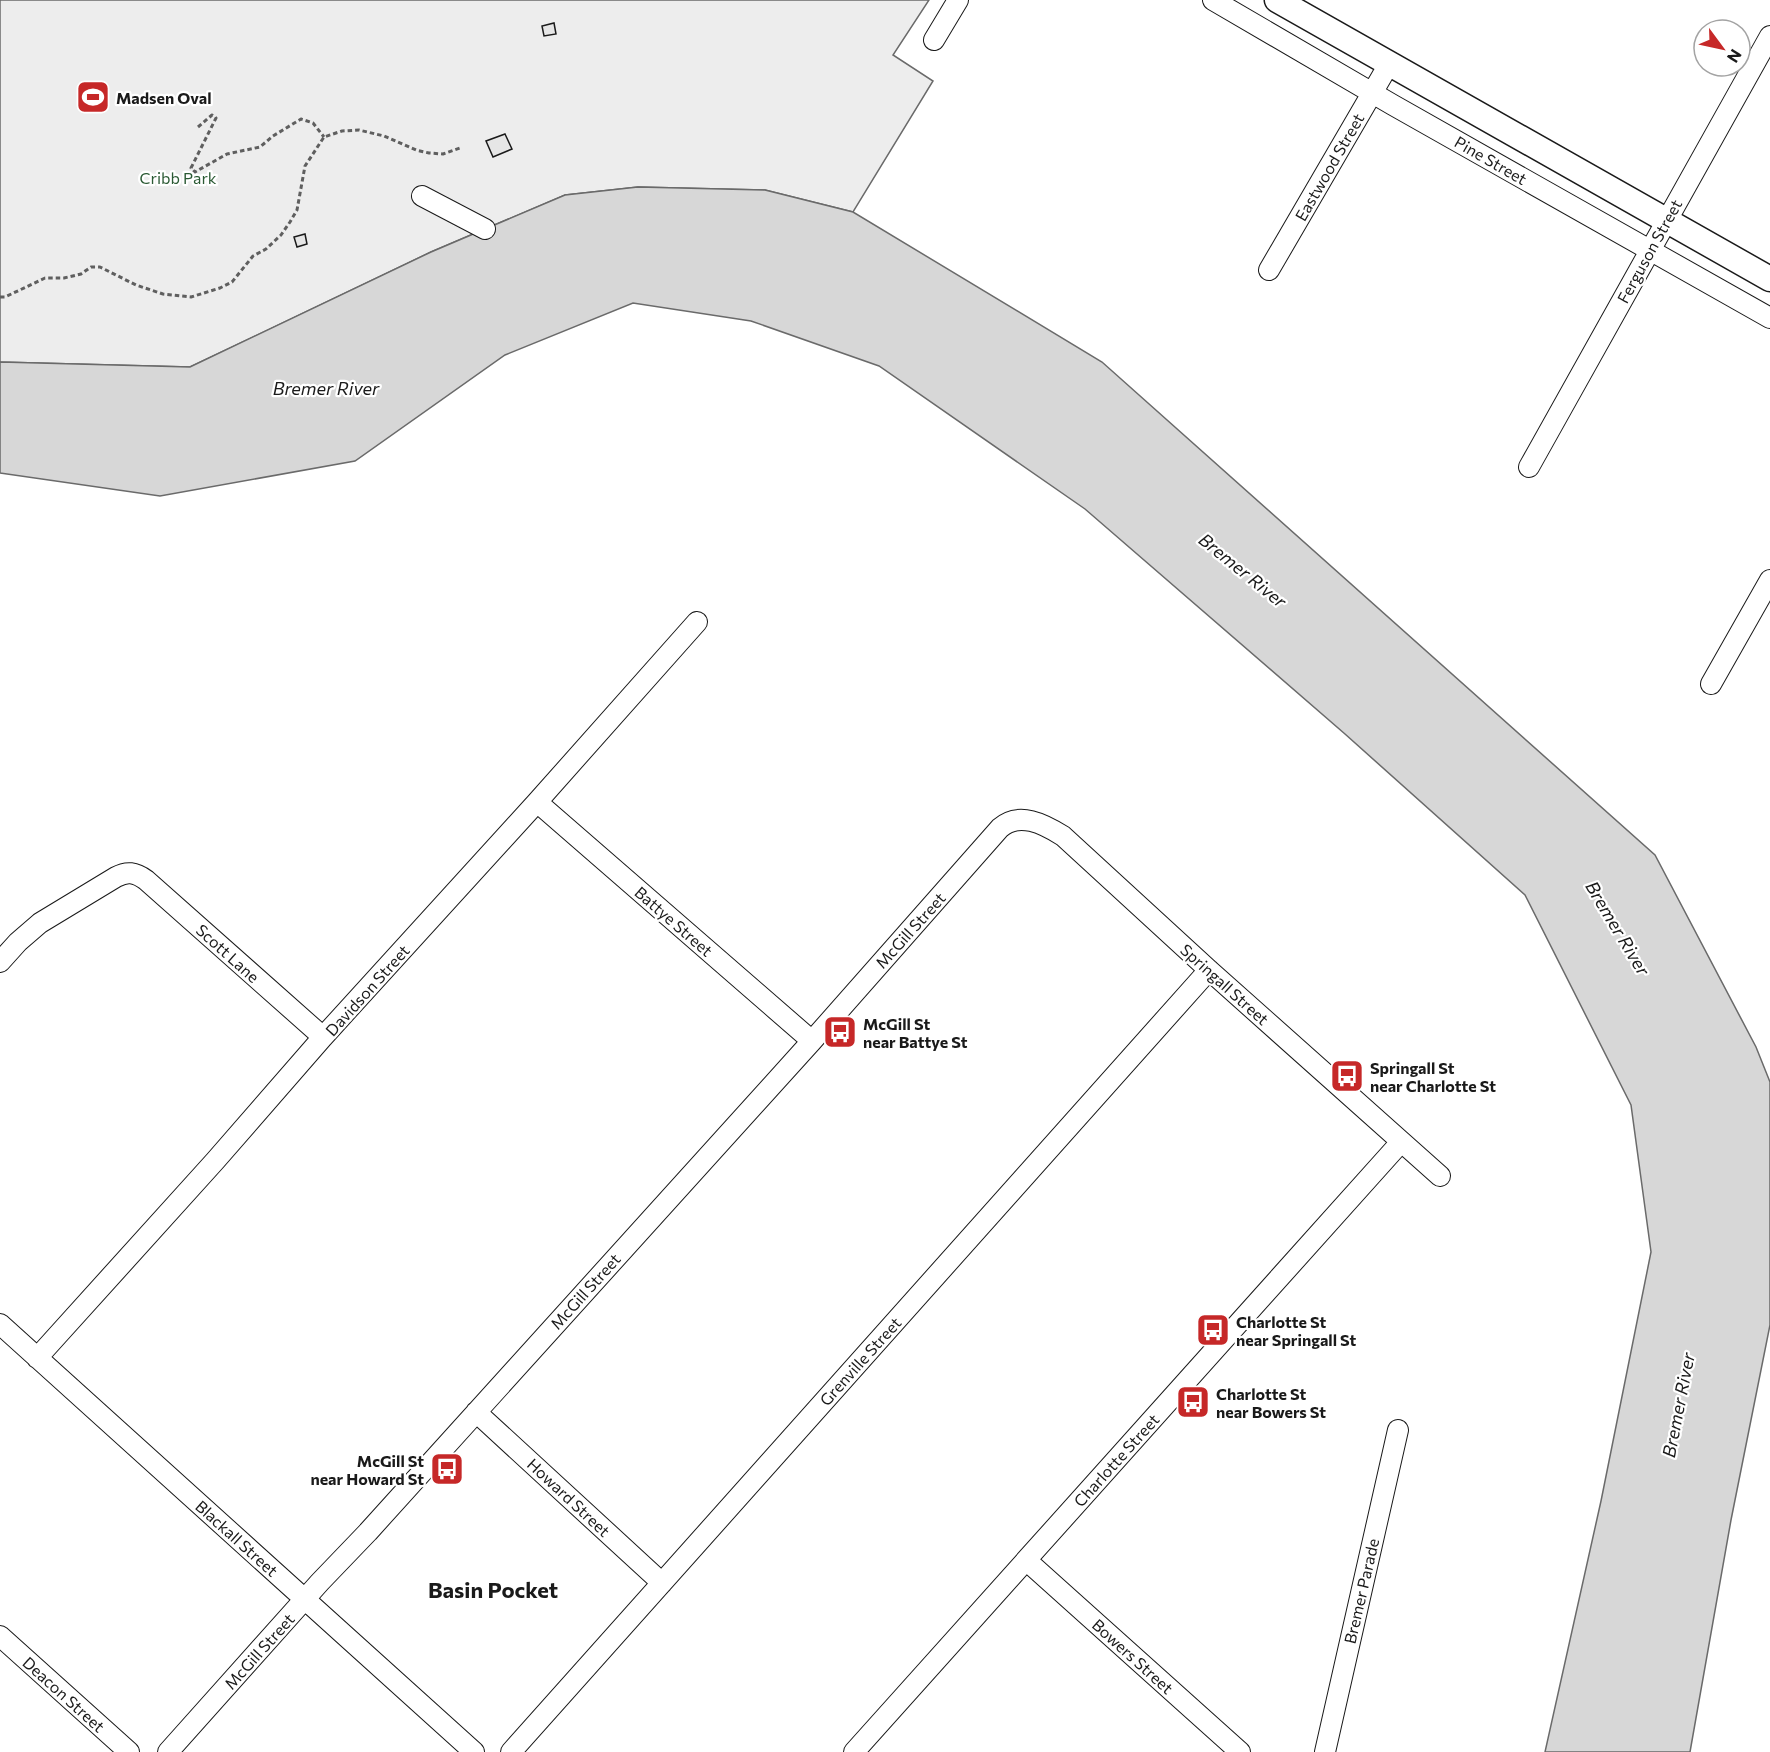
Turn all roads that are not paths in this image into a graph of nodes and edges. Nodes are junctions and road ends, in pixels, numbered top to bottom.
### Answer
1 (958, 0) edge
2 (1213, 0) edge
3 (1278, 0) edge
4 (1770, 36) edge
5 (934, 40) dead end
6 (1389, 64) junction
7 (1373, 93) junction
8 (422, 196) dead end
9 (1667, 220) junction
10 (485, 229) dead end
11 (1650, 250) junction
12 (1269, 270) dead end
13 (1770, 279) edge
14 (1770, 318) edge
15 (1528, 467) dead end
16 (1770, 580) edge
17 (697, 622) dead end
18 (1711, 684) dead end
19 (537, 802) junction
20 (1000, 828) joint
21 (0, 962) edge
22 (1209, 970) junction
23 (324, 1037) junction
24 (812, 1041) junction
25 (1401, 1142) junction
26 (1440, 1176) dead end
27 (0, 1324) edge
28 (38, 1358) junction
29 (476, 1412) junction
30 (1398, 1430) dead end
31 (1026, 1560) junction
32 (662, 1583) junction
33 (305, 1599) junction
34 (0, 1636) edge
35 (175, 1750) edge
36 (856, 1751) edge
37 (129, 1752) edge
38 (474, 1752) edge
39 (511, 1752) edge
40 (1240, 1752) edge
41 (1324, 1752) edge

1 - 5 street
2 - 7 street, Pine Street
3 - 6 main road, Pine Street
4 - 9 street, Ferguson Street
6 - 7 street, Eastwood Street
6 - 9 main road, Pine Street
7 - 11 street, Pine Street
7 - 12 street, Eastwood Street
8 - 10 street
9 - 11 street, Ferguson Street
9 - 13 main road, Pine Street
11 - 14 street, Pine Street
11 - 15 street, Ferguson Street
16 - 18 street
17 - 19 street, Davidson Street
19 - 23 street, Davidson Street
19 - 24 street, Battye Street
20 - 22 street, Springall Street
20 - 24 street, McGill Street
21 - 23 street, Scott Lane
22 - 25 street, Springall Street
22 - 32 street, Grenville Street
23 - 28 street, Davidson Street
24 - 29 street, McGill Street
25 - 26 street, Springall Street
25 - 31 street, Charlotte Street
27 - 28 street, Blackall Street
28 - 33 street, Blackall Street
29 - 32 street, Howard Street
29 - 33 street, McGill Street
30 - 41 street, Bremer Parade
31 - 36 street, Charlotte Street
31 - 40 street, Bowers Street
32 - 39 street, Grenville Street
33 - 35 street, McGill Street
33 - 38 street, Blackall Street
34 - 37 street, Deacon Street

